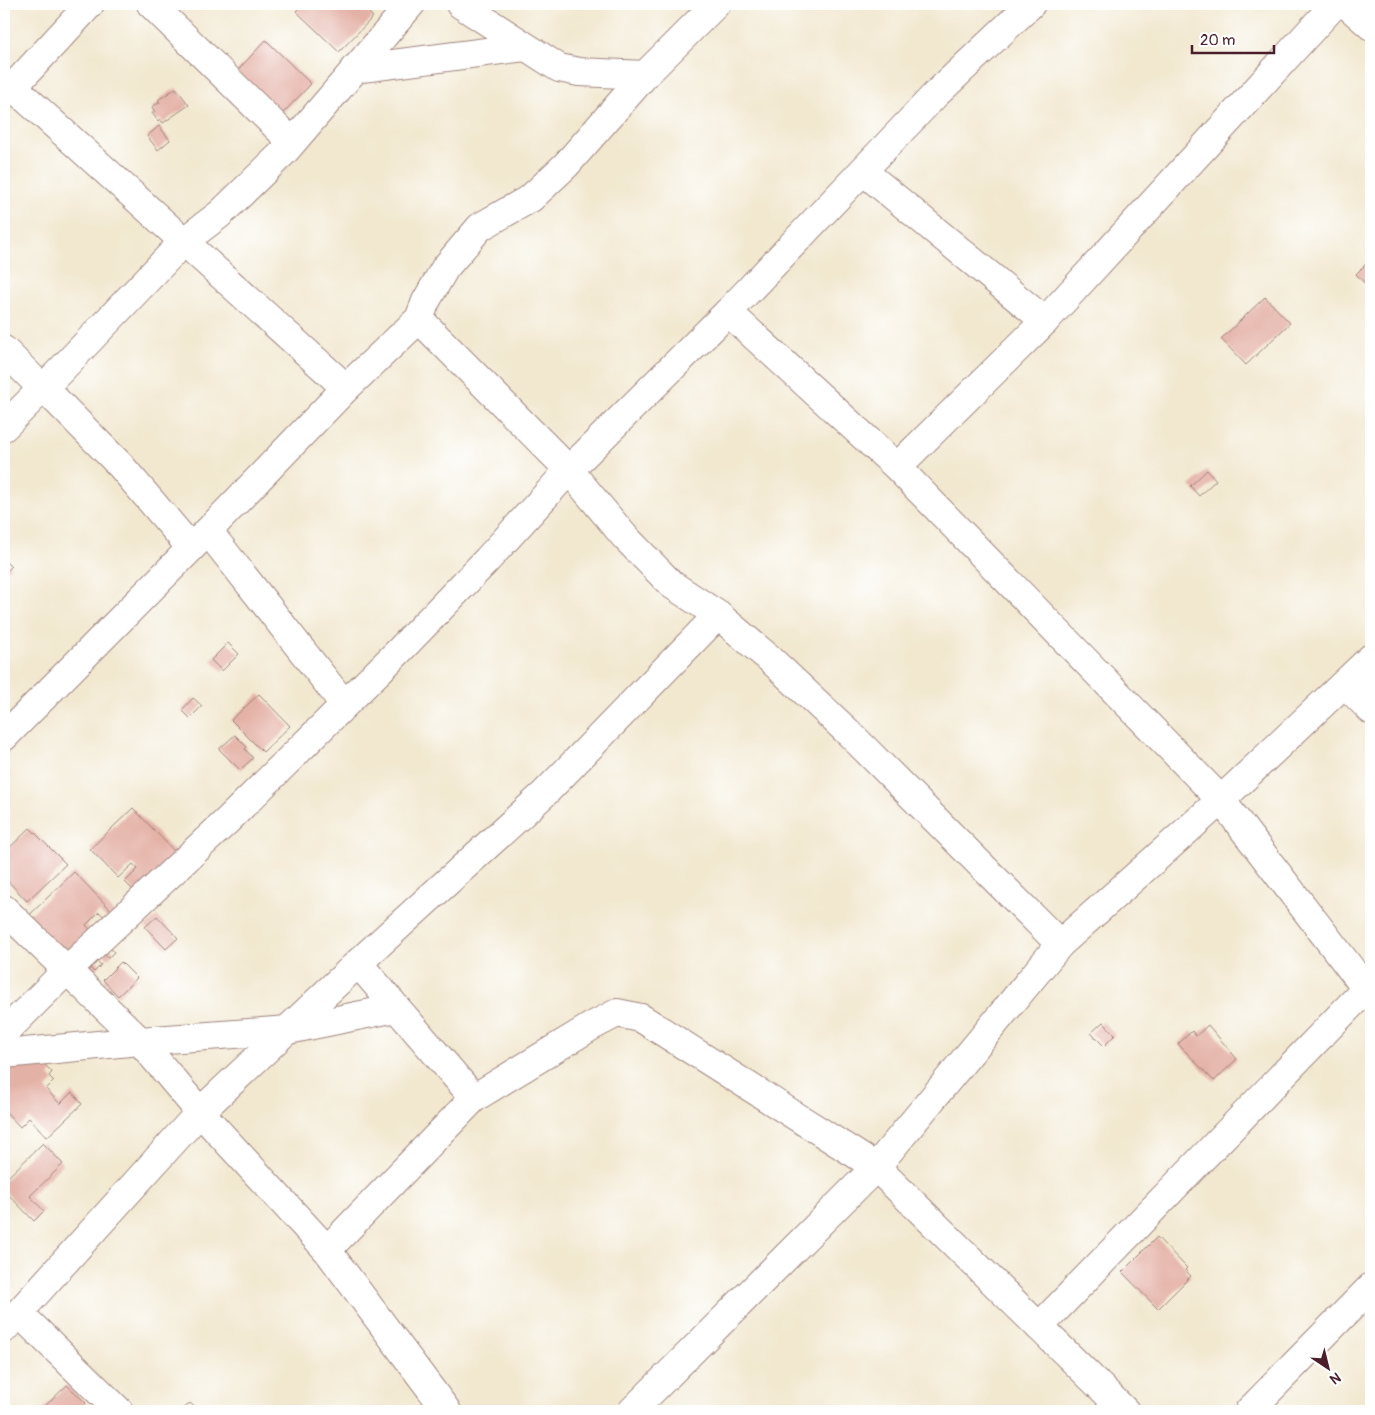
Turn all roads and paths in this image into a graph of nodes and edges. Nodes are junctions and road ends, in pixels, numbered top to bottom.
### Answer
1 (90, 4) edge
2 (151, 4) edge
3 (411, 4) edge
4 (460, 4) edge
5 (716, 4) edge
6 (1031, 4) edge
7 (1335, 4) edge
8 (1346, 4) edge
9 (1371, 26) edge
10 (525, 47) junction
11 (354, 70) junction
12 (646, 75) junction
13 (8, 91) edge
14 (292, 142) junction
15 (862, 171) junction
16 (183, 242) junction
17 (728, 312) junction
18 (419, 319) junction
19 (1045, 321) junction
20 (4, 350) edge
21 (43, 388) junction
22 (346, 388) junction
23 (4, 427) edge
24 (897, 468) junction
25 (569, 470) junction
26 (199, 540) junction
27 (718, 615) junction
28 (1371, 658) edge
29 (1345, 684) junction
30 (344, 704) junction
31 (1371, 710) edge
32 (4, 737) edge
33 (1221, 800) junction
34 (4, 909) edge
35 (1060, 944) junction
36 (358, 963) junction
37 (68, 970) junction
38 (1368, 992) edge
39 (396, 1008) junction
40 (288, 1030) junction
41 (4, 1033) edge
42 (140, 1041) junction
43 (4, 1054) edge
44 (474, 1098) junction
45 (200, 1112) junction
46 (876, 1167) junction
47 (327, 1250) junction
48 (1371, 1288) edge
49 (11, 1321) edge
50 (1039, 1327) junction
51 (119, 1411) edge
52 (447, 1411) edge
53 (632, 1411) edge
54 (1125, 1411) edge
55 (1249, 1411) edge

1 - 13 street
2 - 14 street
3 - 11 street
4 - 10 street
5 - 12 street
6 - 15 street
7 - 19 street
8 - 9 street
10 - 11 street
10 - 12 street
11 - 14 street
12 - 18 street
13 - 16 street
14 - 16 street
15 - 17 street
15 - 19 street
16 - 21 street
16 - 22 street
17 - 24 street
17 - 25 street
18 - 22 street
18 - 25 street
19 - 24 street
20 - 21 street
21 - 23 street
21 - 26 street
22 - 26 street
24 - 33 street
25 - 27 street
25 - 30 street
26 - 30 street
26 - 32 street
27 - 35 street
27 - 36 street
28 - 29 street
29 - 31 street
29 - 33 street
30 - 37 street
33 - 35 street
33 - 38 street
34 - 37 street
35 - 46 street
36 - 39 street
36 - 40 street
37 - 41 street
37 - 42 street
38 - 50 street
39 - 40 street
39 - 44 street
40 - 42 street
40 - 45 street
42 - 43 street
42 - 45 street
44 - 46 street
44 - 47 street
45 - 47 street
45 - 49 street
46 - 50 street
46 - 53 street
47 - 52 street
48 - 55 street
49 - 51 street
50 - 54 street

